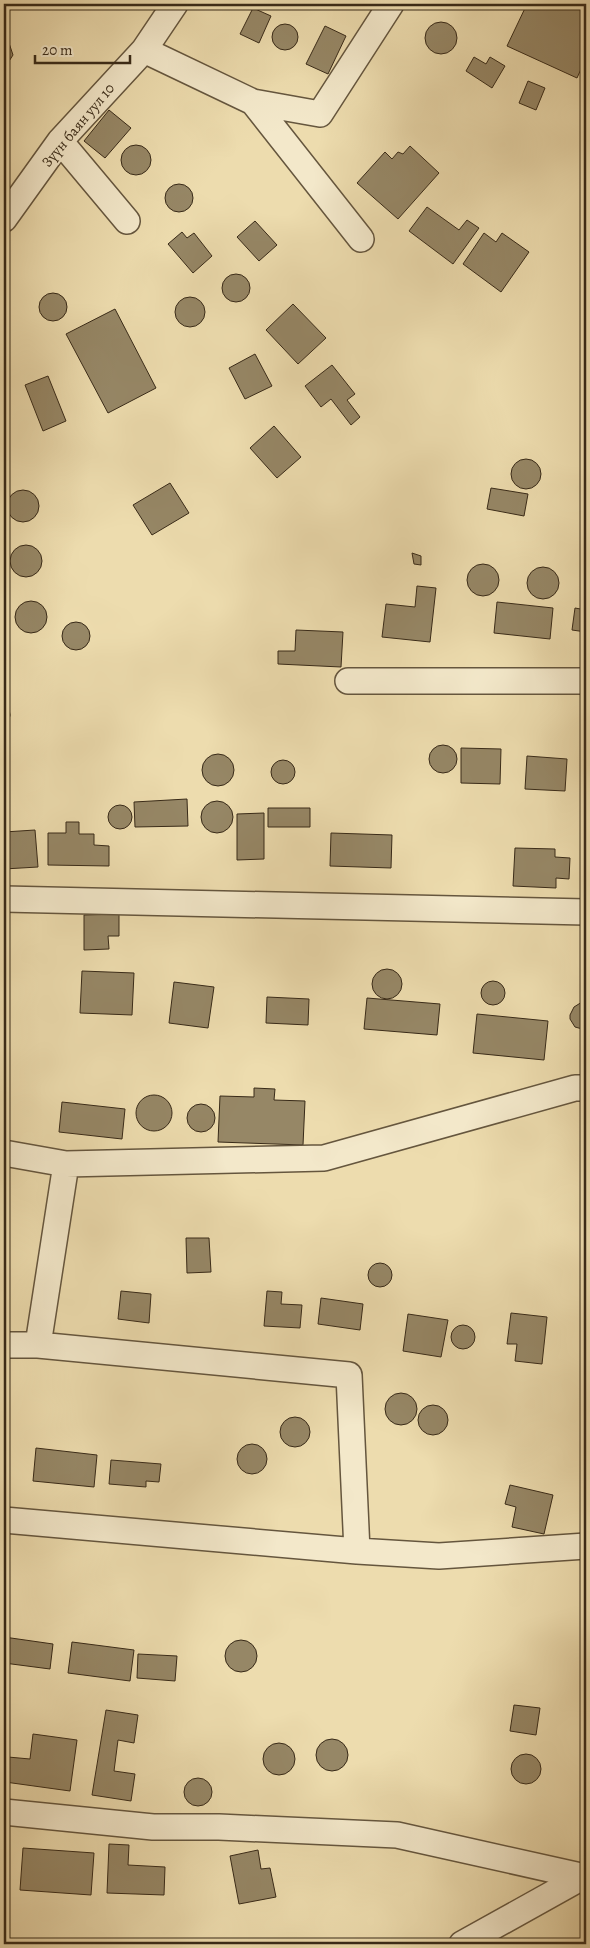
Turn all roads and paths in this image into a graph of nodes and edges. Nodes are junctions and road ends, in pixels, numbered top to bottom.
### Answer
1 (175, 4) edge
2 (391, 4) edge
3 (144, 50) junction
4 (252, 102) junction
5 (60, 141) junction
6 (13, 190) edge
7 (4, 219) edge
8 (127, 220) dead end
9 (361, 239) dead end
10 (348, 681) dead end
11 (586, 681) edge
12 (4, 899) edge
13 (586, 912) edge
14 (586, 1088) edge
15 (4, 1153) edge
16 (66, 1164) junction
17 (38, 1345) junction
18 (4, 1346) edge
19 (4, 1520) edge
20 (586, 1546) edge
21 (357, 1551) junction
22 (4, 1812) edge
23 (585, 1876) edge
24 (462, 1944) edge

1 - 3 street, Зүүн баян уул 10
2 - 4 street
3 - 4 street
3 - 5 street, Зүүн баян уул 10
4 - 9 street
5 - 6 street, Зүүн баян уул 10
5 - 8 street
6 - 7 street, Зүүн баян уул 10
10 - 11 street
12 - 13 street
14 - 16 street
15 - 16 street
16 - 17 street
17 - 18 street
17 - 21 street
19 - 21 street
20 - 21 street
22 - 23 street
23 - 24 street

